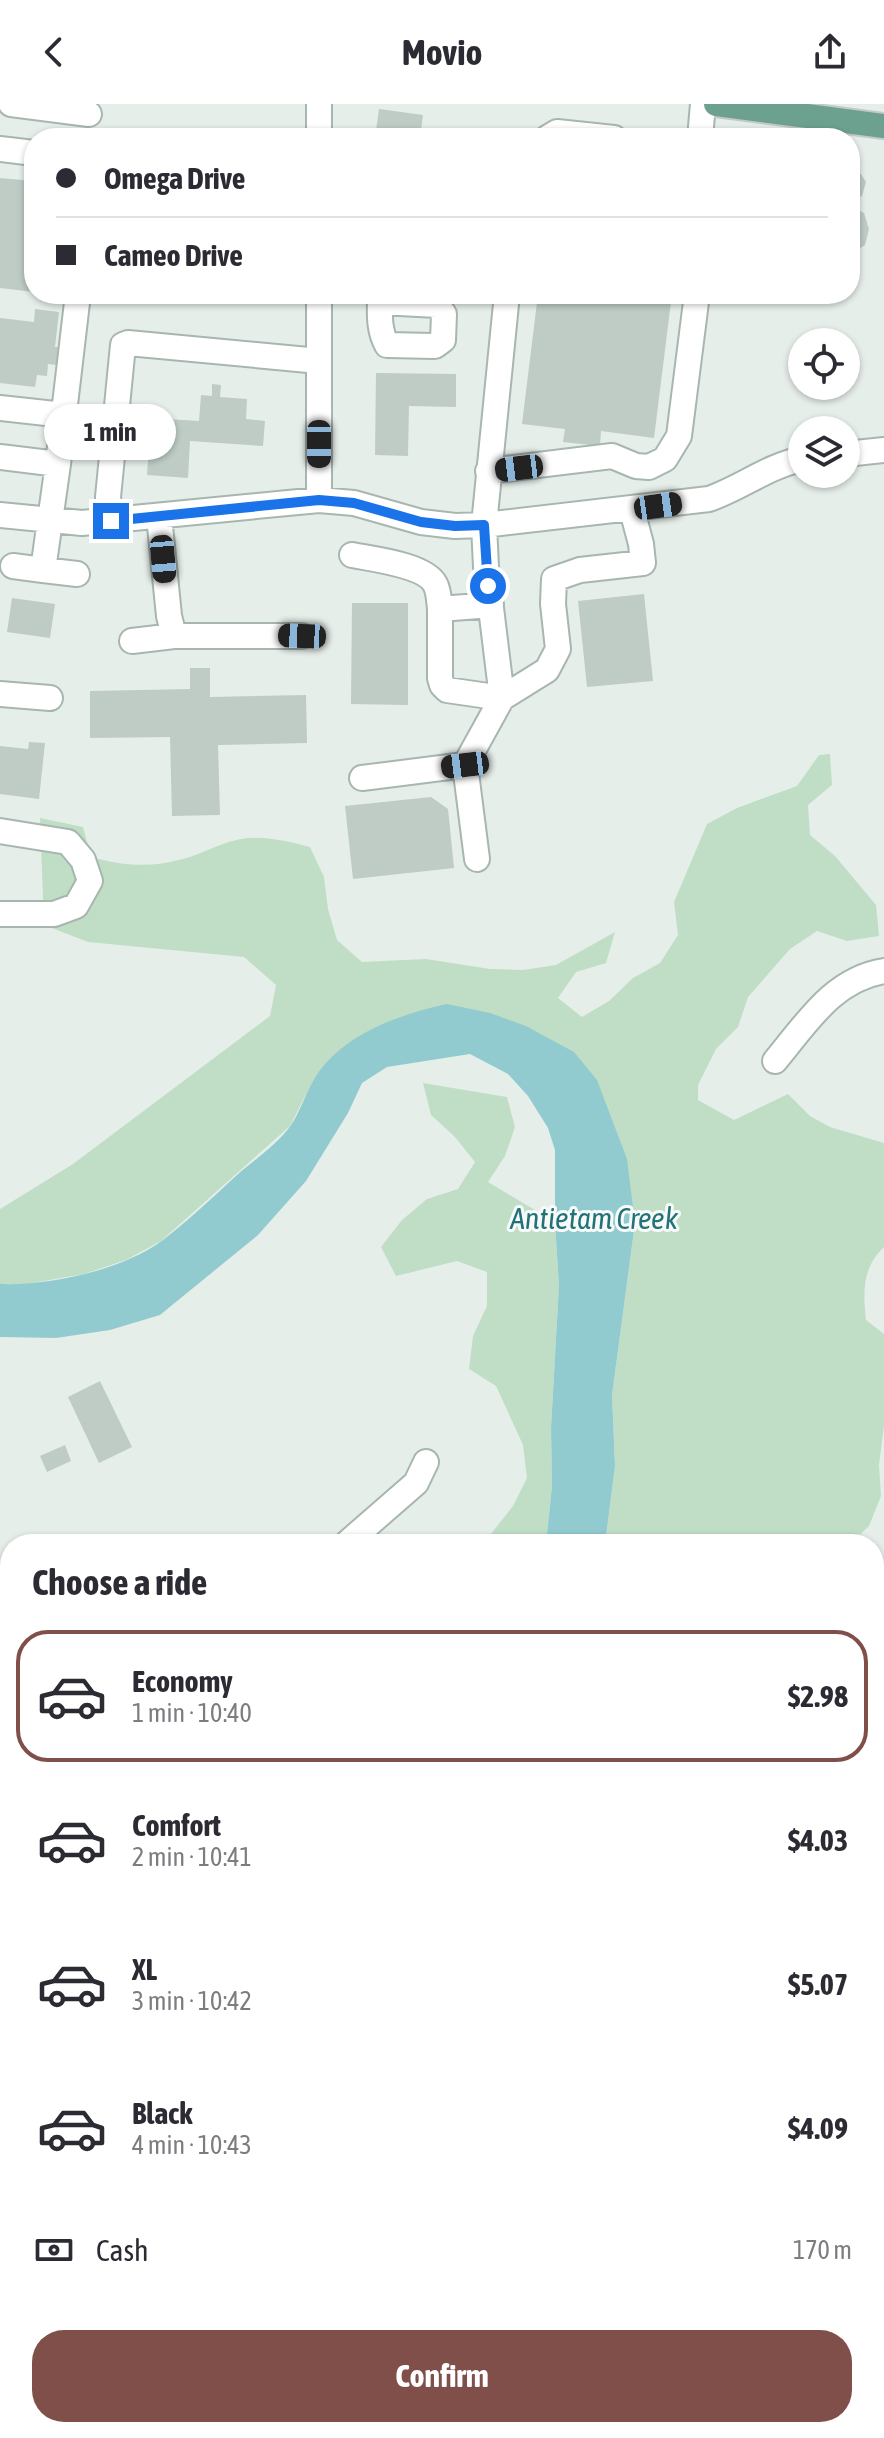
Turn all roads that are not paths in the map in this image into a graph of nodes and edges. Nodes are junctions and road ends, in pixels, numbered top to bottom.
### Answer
1 (11, 104) edge
2 (319, 104) edge
3 (703, 104) edge
4 (716, 104) edge
5 (89, 119) edge
6 (884, 126) edge
7 (319, 128) edge
8 (701, 128) edge
9 (0, 149) edge
10 (24, 152) edge
11 (77, 304) edge
12 (319, 304) edge
13 (506, 304) edge
14 (696, 304) edge
15 (319, 361) junction
16 (0, 408) edge
17 (64, 415) junction
18 (884, 450) edge
19 (860, 453) edge
20 (0, 457) edge
21 (788, 462) edge
22 (58, 464) junction
23 (488, 471) junction
24 (319, 500) junction
25 (632, 510) junction
26 (0, 515) edge
27 (159, 516) junction
28 (49, 521) junction
29 (111, 521) junction
30 (484, 525) junction
31 (352, 555) dead end
32 (13, 566) dead end
33 (43, 570) junction
34 (77, 574) dead end
35 (491, 605) junction
36 (440, 609) junction
37 (174, 636) junction
38 (302, 636) dead end
39 (132, 641) dead end
40 (0, 694) edge
41 (50, 698) dead end
42 (502, 698) junction
43 (465, 765) junction
44 (362, 778) dead end
45 (0, 831) edge
46 (477, 859) dead end
47 (0, 914) edge
48 (884, 971) edge
49 (775, 1061) dead end
50 (426, 1462) dead end
51 (357, 1534) edge

1 - 5 street
2 - 7 street
3 - 8 street
4 - 6 main road
9 - 10 street
11 - 17 street
12 - 15 street
13 - 23 street
14 - 23 street
15 - 24 street
15 - 29 street
16 - 17 street
17 - 22 street
18 - 19 street
20 - 22 street
21 - 25 street
22 - 28 street
23 - 30 street
24 - 27 street
24 - 30 street
25 - 30 street
25 - 42 street
26 - 28 street
27 - 29 street
27 - 37 street
28 - 29 street
28 - 33 street
30 - 35 street
31 - 36 street
32 - 33 street
33 - 34 street
35 - 36 street
35 - 42 street
36 - 42 street
37 - 38 street
37 - 39 street
40 - 41 street
42 - 43 street
43 - 44 street
43 - 46 street
45 - 47 street
48 - 49 street
50 - 51 street

